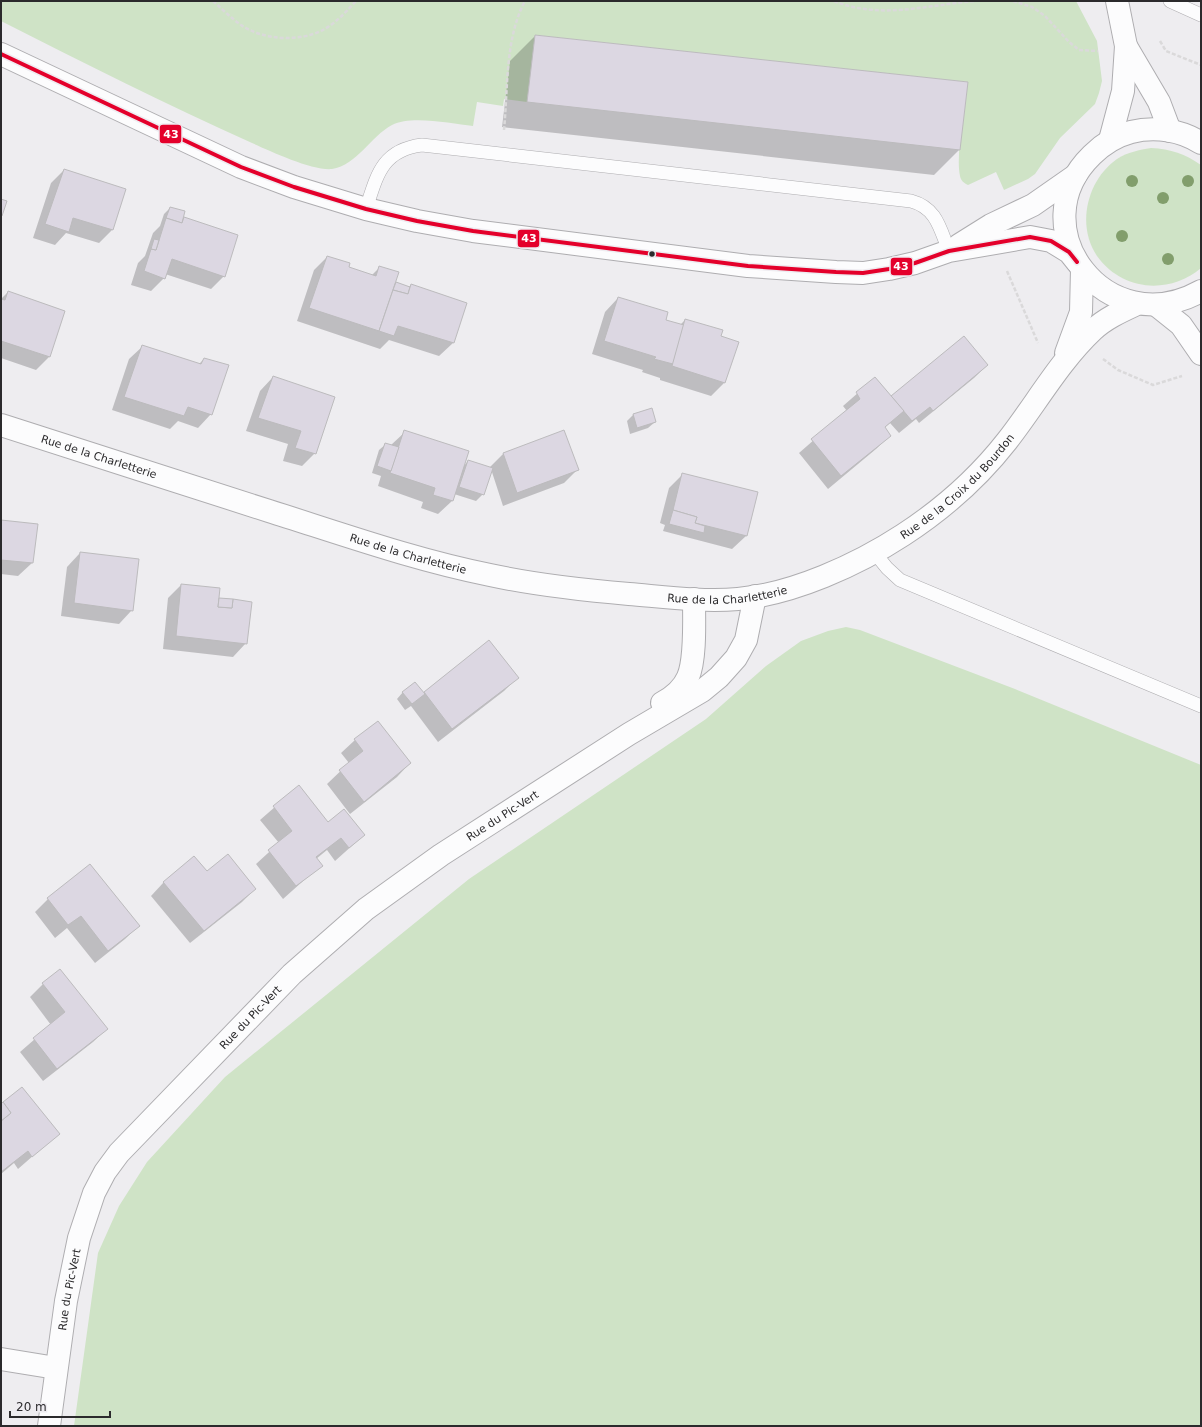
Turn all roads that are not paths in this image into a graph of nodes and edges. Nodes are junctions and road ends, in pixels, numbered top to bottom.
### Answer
1 (1117, 1) edge
2 (1170, 1) edge
3 (1201, 14) edge
4 (1126, 46) junction
5 (1, 54) edge
6 (1189, 136) edge
7 (1110, 140) junction
8 (1076, 175) junction
9 (366, 209) junction
10 (950, 251) junction
11 (1080, 265) junction
12 (1201, 291) edge
13 (1146, 305) junction
14 (1201, 354) edge
15 (1060, 367) junction
16 (1, 425) edge
17 (874, 552) junction
18 (827, 574) joint
19 (755, 596) junction
20 (694, 599) junction
21 (1201, 706) edge
22 (629, 734) junction
23 (1, 1359) edge
24 (56, 1368) junction
25 (48, 1426) edge

1 - 4 street
2 - 3 lane
4 - 6 street
4 - 7 street
5 - 9 street
6 - 7 street
7 - 8 street
8 - 10 street
8 - 11 street
9 - 10 street
9 - 10 lane
10 - 11 street
11 - 13 street
11 - 15 street, Rue de la Croix du Bourdon
12 - 13 street
13 - 14 street
13 - 15 street, Rue de la Croix du Bourdon
15 - 17 street, Rue de la Croix du Bourdon
16 - 20 street, Rue de la Charletterie
17 - 18 street, Rue de la Croix du Bourdon
17 - 21 lane
18 - 19 street, Rue de la Charletterie
19 - 20 street, Rue de la Charletterie
19 - 22 street, Rue du Pic-Vert
20 - 22 street, Rue du Pic-Vert
22 - 24 street, Rue du Pic-Vert
23 - 24 street
24 - 25 street, Rue du Pic-Vert

